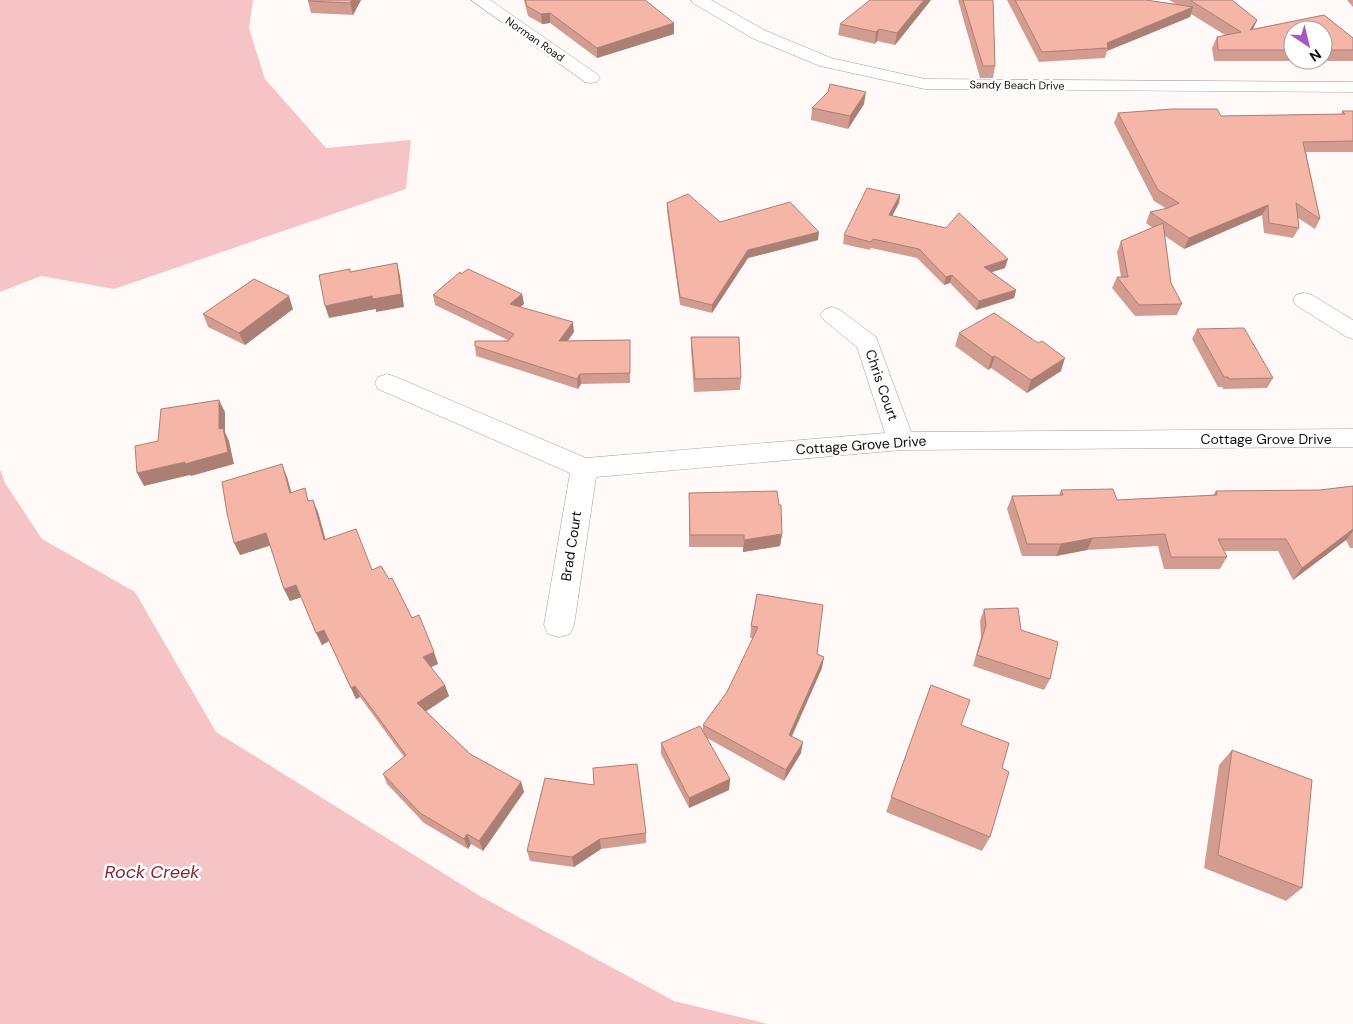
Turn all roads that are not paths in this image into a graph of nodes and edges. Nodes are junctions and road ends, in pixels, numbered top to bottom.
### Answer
1 (479, 0) edge
2 (699, 0) edge
3 (591, 78) dead end
4 (1353, 87) edge
5 (1304, 300) dead end
6 (832, 315) dead end
7 (1353, 331) edge
8 (387, 383) dead end
9 (1353, 438) edge
10 (901, 441) junction
11 (584, 468) junction
12 (558, 625) dead end

1 - 3 street, Norman Road
2 - 4 street, Sandy Beach Drive
5 - 7 street
6 - 10 street, Chris Court
8 - 11 street, Cottage Grove Drive
9 - 10 street, Cottage Grove Drive
10 - 11 street, Cottage Grove Drive
11 - 12 street, Brad Court

